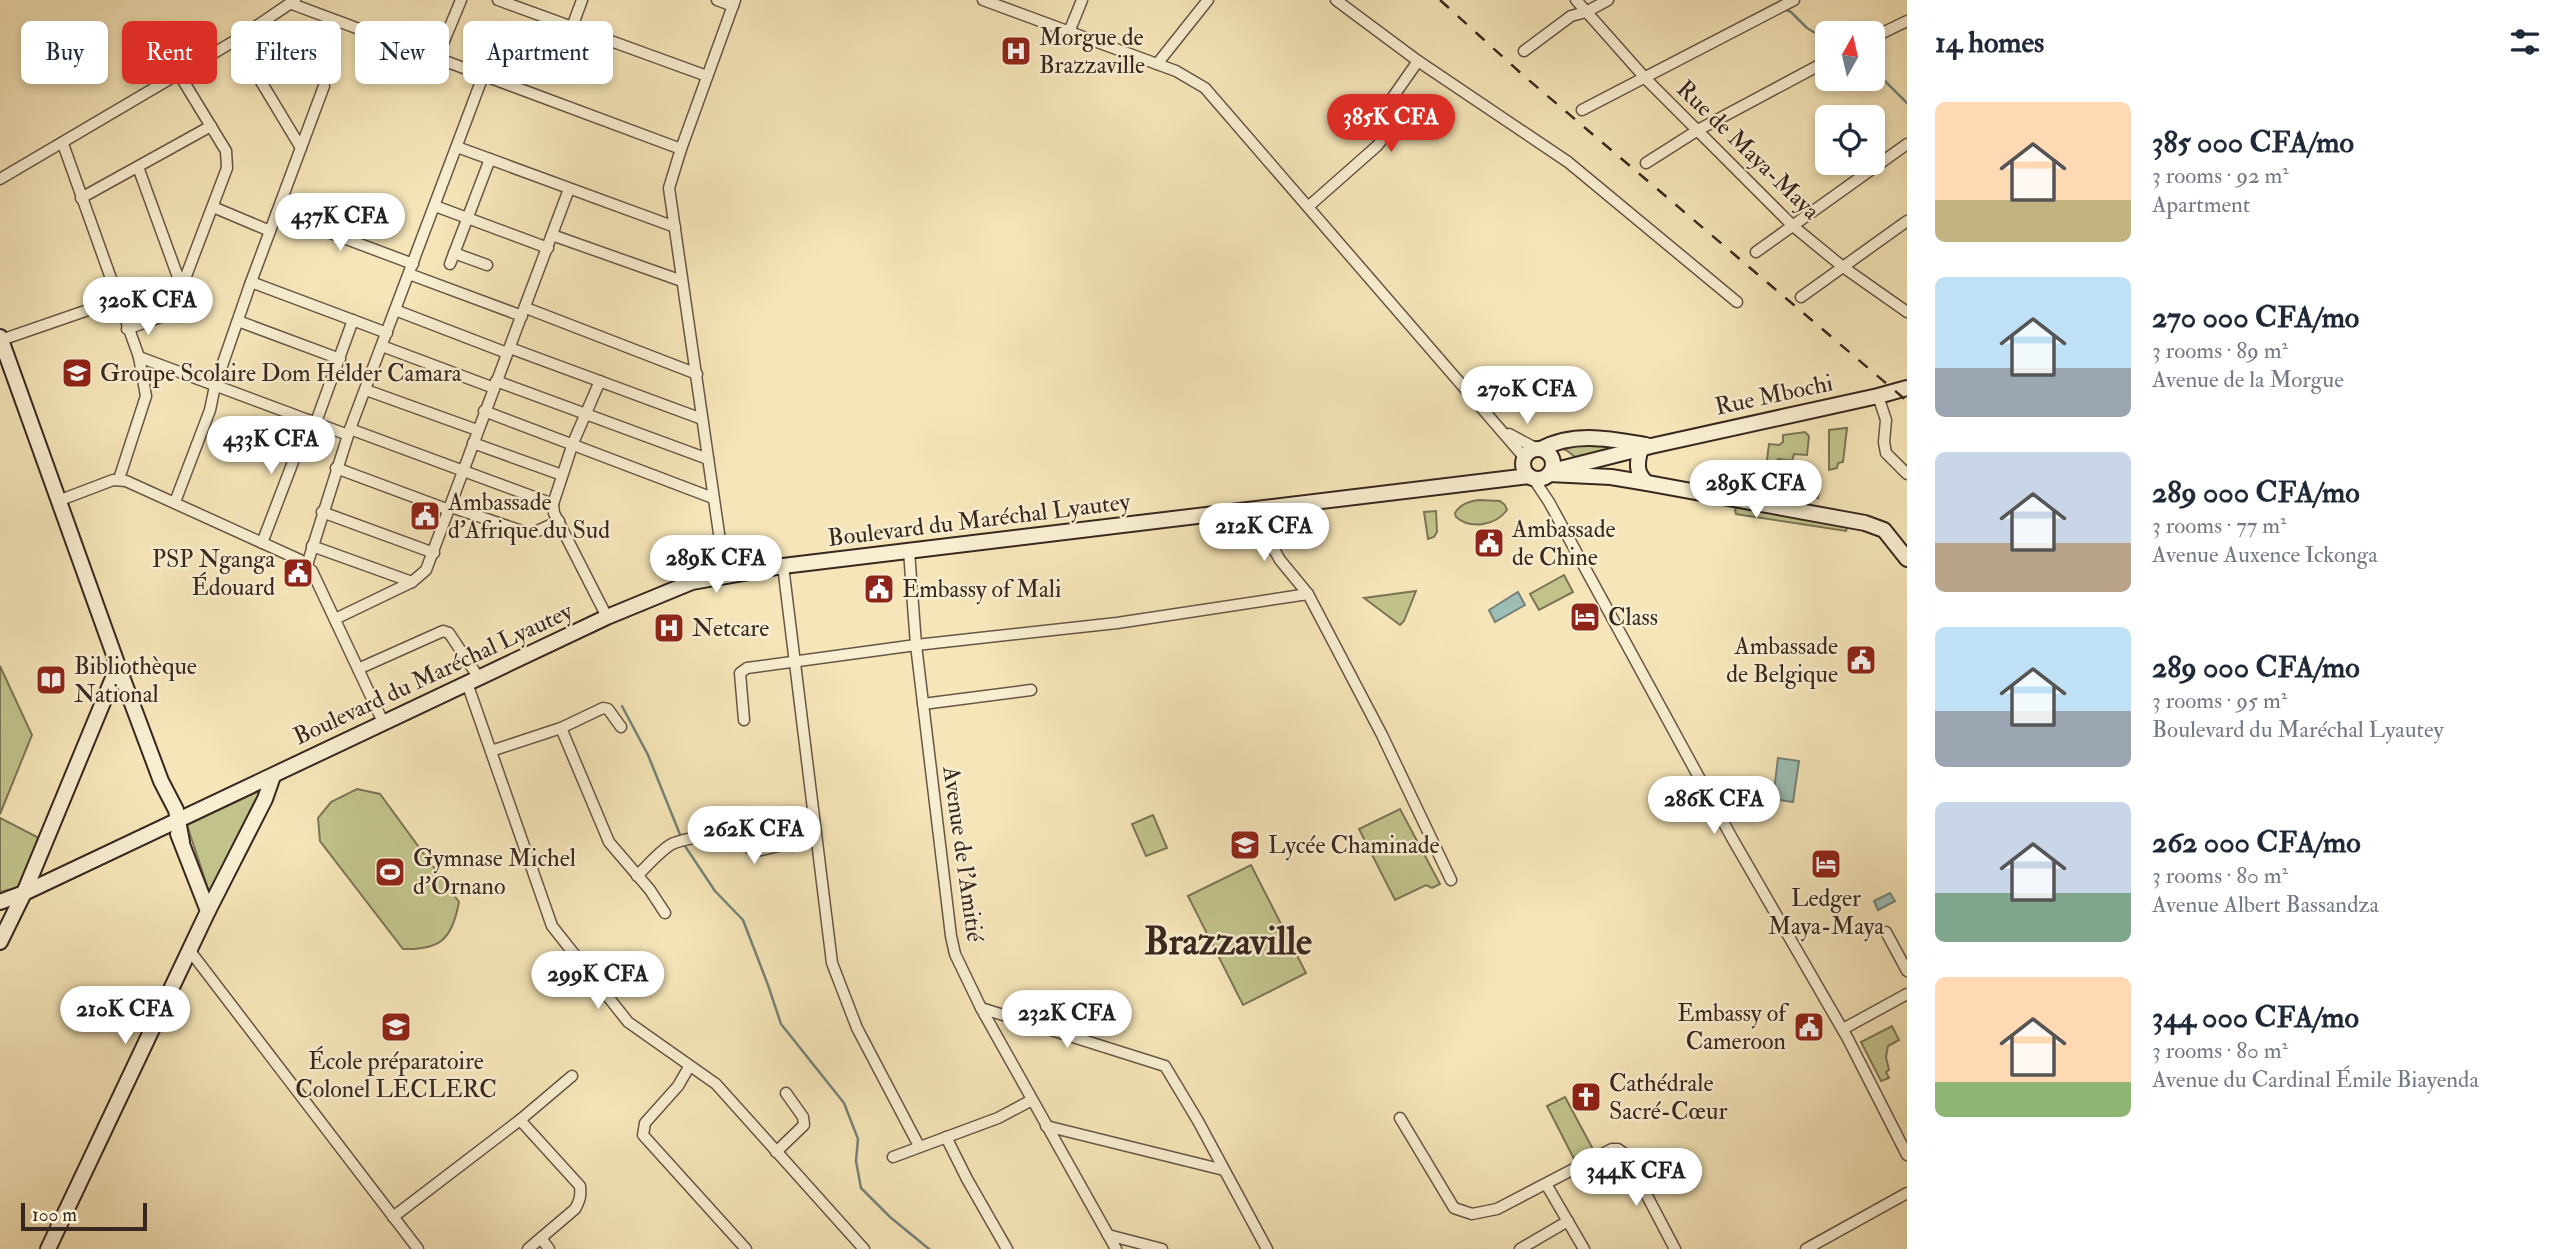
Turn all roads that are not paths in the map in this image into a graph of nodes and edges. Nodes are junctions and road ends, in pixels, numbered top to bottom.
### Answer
1 (461, 0) edge
2 (498, 0) edge
3 (582, 0) edge
4 (717, 0) edge
5 (983, 0) edge
6 (1082, 0) edge
7 (1208, 0) edge
8 (1336, 0) edge
9 (1576, 0) edge
10 (1608, 0) edge
11 (1794, 0) edge
12 (293, 2) edge
13 (734, 3) edge
14 (1586, 12) junction
15 (264, 21) edge
16 (556, 21) edge
17 (574, 21) edge
18 (1907, 21) edge
19 (355, 26) edge
20 (449, 29) edge
21 (1069, 32) junction
22 (1885, 32) edge
23 (613, 42) edge
24 (1524, 51) dead end
25 (1418, 61) junction
26 (1157, 64) junction
27 (1815, 67) edge
28 (708, 76) junction
29 (1646, 79) junction
30 (162, 84) edge
31 (185, 84) edge
32 (262, 84) edge
33 (481, 84) edge
34 (506, 84) edge
35 (324, 86) dead end
36 (1582, 110) dead end
37 (211, 126) junction
38 (1698, 130) junction
39 (63, 144) junction
40 (1907, 144) edge
41 (457, 147) junction
42 (301, 148) junction
43 (681, 149) junction
44 (490, 159) junction
45 (1646, 163) dead end
46 (138, 167) junction
47 (0, 179) edge
48 (569, 189) junction
49 (81, 198) junction
50 (435, 206) junction
51 (1308, 206) junction
52 (213, 207) junction
53 (277, 213) junction
54 (467, 218) junction
55 (1907, 221) edge
56 (1793, 226) junction
57 (675, 227) junction
58 (270, 231) junction
59 (552, 235) junction
60 (548, 248) junction
61 (1756, 252) dead end
62 (454, 253) junction
63 (450, 264) dead end
64 (487, 265) dead end
65 (1843, 267) junction
66 (411, 269) junction
67 (682, 281) junction
68 (251, 282) junction
69 (182, 288) junction
70 (1801, 297) dead end
71 (117, 300) junction
72 (1737, 302) dead end
73 (395, 310) junction
74 (524, 312) junction
75 (1907, 312) edge
76 (353, 320) junction
77 (238, 321) junction
78 (127, 329) junction
79 (387, 332) junction
80 (1, 339) edge
81 (382, 346) junction
82 (509, 351) junction
83 (139, 357) junction
84 (340, 359) junction
85 (697, 374) junction
86 (600, 381) junction
87 (495, 384) junction
88 (215, 386) junction
89 (1907, 388) edge
90 (366, 390) junction
91 (1878, 397) junction
92 (484, 411) junction
93 (585, 414) junction
94 (702, 419) junction
95 (312, 421) junction
96 (477, 430) junction
97 (349, 432) junction
98 (473, 443) junction
99 (573, 443) junction
100 (1646, 447) junction
101 (708, 459) junction
102 (1538, 465) junction
103 (1581, 465) junction
104 (336, 468) junction
105 (464, 471) junction
106 (1907, 474) edge
107 (562, 475) junction
108 (1611, 477) junction
109 (119, 480) junction
110 (1647, 483) junction
111 (713, 498) junction
112 (58, 501) junction
113 (176, 502) junction
114 (553, 504) junction
115 (450, 508) junction
116 (1251, 510) junction
117 (322, 512) junction
118 (559, 521) junction
119 (262, 543) junction
120 (312, 546) junction
121 (909, 551) junction
122 (435, 553) junction
123 (1907, 559) edge
124 (307, 565) junction
125 (783, 566) junction
126 (725, 575) junction
127 (412, 582) junction
128 (1308, 594) junction
129 (607, 617) junction
130 (335, 619) junction
131 (916, 645) junction
132 (794, 662) junction
133 (118, 666) junction
134 (358, 669) junction
135 (473, 680) junction
136 (1031, 690) dead end
137 (923, 704) junction
138 (744, 720) dead end
139 (383, 722) junction
140 (621, 727) dead end
141 (561, 728) junction
142 (491, 751) junction
143 (273, 776) junction
144 (161, 781) junction
145 (173, 803) junction
146 (195, 811) junction
147 (175, 821) junction
148 (816, 837) junction
149 (637, 876) junction
150 (1451, 880) dead end
151 (24, 893) junction
152 (0, 902) edge
153 (208, 911) junction
154 (665, 913) dead end
155 (1886, 932) dead end
156 (0, 942) edge
157 (190, 951) junction
158 (1907, 971) edge
159 (1907, 994) edge
160 (981, 1008) junction
161 (1843, 1029) junction
162 (689, 1067) junction
163 (572, 1076) dead end
164 (786, 1093) dead end
165 (1032, 1100) junction
166 (1400, 1118) dead end
167 (520, 1120) junction
168 (1046, 1126) junction
169 (946, 1136) junction
170 (919, 1146) junction
171 (776, 1152) junction
172 (1907, 1155) edge
173 (893, 1157) dead end
174 (1224, 1170) junction
175 (1546, 1184) junction
176 (1907, 1193) edge
177 (393, 1217) junction
178 (1568, 1221) junction
179 (1108, 1235) junction
180 (541, 1238) junction
181 (1524, 1248) edge
182 (48, 1249) edge
183 (418, 1249) edge
184 (528, 1249) edge
185 (549, 1249) edge
186 (746, 1249) edge
187 (864, 1249) edge
188 (1007, 1249) edge
189 (1115, 1249) edge
190 (1162, 1249) edge
191 (1267, 1249) edge
192 (1584, 1249) edge
193 (1675, 1249) edge
194 (1806, 1249) edge

1 - 20 street
2 - 16 street
3 - 17 street
4 - 13 street
5 - 21 street
6 - 21 street
7 - 26 street
8 - 25 street
9 - 14 street, Rue de Maya-Maya
10 - 14 street
11 - 29 street
12 - 15 street
12 - 19 street
13 - 28 street
14 - 24 street
14 - 29 street, Rue de Maya-Maya
18 - 22 street
21 - 26 street
23 - 28 street
25 - 51 street
25 - 72 street
26 - 51 street
27 - 38 street
28 - 43 street
29 - 36 street
29 - 38 street, Rue de Maya-Maya
30 - 39 street
31 - 37 street
32 - 42 street
33 - 41 street
34 - 43 street
35 - 42 street
37 - 46 street
37 - 52 street
38 - 45 street
38 - 56 street, Rue de Maya-Maya
39 - 47 street
39 - 49 street
40 - 56 street
41 - 44 street
41 - 50 street
42 - 53 street
43 - 57 street
44 - 48 street
44 - 54 street
46 - 49 street
46 - 69 street
48 - 57 street
48 - 59 street
49 - 71 street
50 - 54 street
50 - 66 street
51 - 102 street
52 - 58 street
52 - 69 street
53 - 58 street
53 - 66 street
54 - 60 street
54 - 62 street
55 - 65 street
56 - 61 street
56 - 65 street, Rue de Maya-Maya
57 - 67 street
58 - 68 street
59 - 60 street
59 - 67 street
60 - 74 street
62 - 63 street
62 - 64 street
65 - 70 street
65 - 75 street, Rue de Maya-Maya
66 - 73 street
66 - 74 street
67 - 85 street
68 - 76 street
68 - 77 street
69 - 78 street
71 - 78 street
71 - 80 street
73 - 79 street
73 - 82 street
74 - 82 street
74 - 85 street
76 - 79 street
76 - 84 street
77 - 84 street
77 - 88 street
78 - 83 street
79 - 81 street
80 - 112 main road
81 - 87 street
81 - 90 street
82 - 86 street
82 - 87 street
83 - 88 street
83 - 109 street
84 - 95 street
85 - 94 street
86 - 93 street
86 - 94 street
87 - 92 street
87 - 93 street
88 - 95 street
88 - 113 street
89 - 91 main road, Rue Mbochi
90 - 96 street
90 - 97 street
91 - 100 main road, Rue Mbochi
91 - 106 street
92 - 96 street
92 - 99 street
93 - 99 street
93 - 101 street
94 - 101 street
95 - 97 street
95 - 119 street
96 - 98 street
97 - 104 street
97 - 105 street
98 - 105 street
98 - 107 street
99 - 107 street
99 - 111 street
100 - 102 main road, Rue Mbochi
100 - 103 main road, Rue Mbochi
100 - 110 main road
101 - 111 street
102 - 103 main road, Rue Mbochi
102 - 103 main road
102 - 108 main road
102 - 116 main road, Boulevard du Maréchal Lyautey
102 - 161 street
103 - 108 main road
104 - 115 street
104 - 117 street
105 - 114 street
105 - 115 street
107 - 114 street
108 - 110 main road
109 - 112 street
109 - 113 street
110 - 123 main road
111 - 126 street
112 - 133 main road
113 - 119 street
114 - 118 street
115 - 118 street
115 - 122 street
116 - 121 main road, Boulevard du Maréchal Lyautey
116 - 128 street
117 - 120 street
117 - 122 street
118 - 129 street
119 - 124 street
120 - 124 street
120 - 127 street
121 - 125 main road, Boulevard du Maréchal Lyautey
121 - 131 street, Avenue de l'Amitié
122 - 127 street
124 - 130 street
125 - 126 main road, Boulevard du Maréchal Lyautey
125 - 132 street
126 - 129 main road, Boulevard du Maréchal Lyautey
127 - 130 street
128 - 131 street
128 - 150 street
129 - 135 main road, Boulevard du Maréchal Lyautey
130 - 134 street
131 - 132 street
131 - 137 street, Avenue de l'Amitié
132 - 138 street
132 - 148 street
133 - 144 main road
133 - 151 main road
134 - 135 street
134 - 139 street
135 - 139 main road, Boulevard du Maréchal Lyautey
135 - 142 street
136 - 137 street
137 - 160 street, Avenue de l'Amitié
139 - 143 main road, Boulevard du Maréchal Lyautey
140 - 141 street
141 - 142 street
141 - 149 street
142 - 162 street
143 - 146 main road, Boulevard du Maréchal Lyautey
143 - 153 main road
144 - 145 main road
144 - 147 main road
145 - 146 main road
145 - 147 main road
146 - 147 main road, Boulevard du Maréchal Lyautey
147 - 151 main road, Boulevard du Maréchal Lyautey
147 - 153 main road
148 - 149 street
148 - 170 street
149 - 154 street
151 - 152 main road, Boulevard du Maréchal Lyautey
151 - 156 main road
153 - 157 main road
155 - 158 street
157 - 177 street
157 - 182 main road
159 - 161 street
160 - 165 street, Avenue de l'Amitié
160 - 174 street
161 - 172 street
162 - 171 street
162 - 186 street
163 - 167 street
164 - 171 street
165 - 168 street, Avenue de l'Amitié
165 - 169 street
166 - 175 street
167 - 177 street
167 - 180 street
168 - 174 street
168 - 179 street, Avenue de l'Amitié
169 - 170 street
169 - 188 street
170 - 173 street
171 - 187 street
174 - 191 street
175 - 178 street
175 - 193 street
176 - 194 street
177 - 183 street
178 - 181 street
178 - 192 street
179 - 189 street, Avenue de l'Amitié
179 - 190 street
180 - 184 street
180 - 185 street

